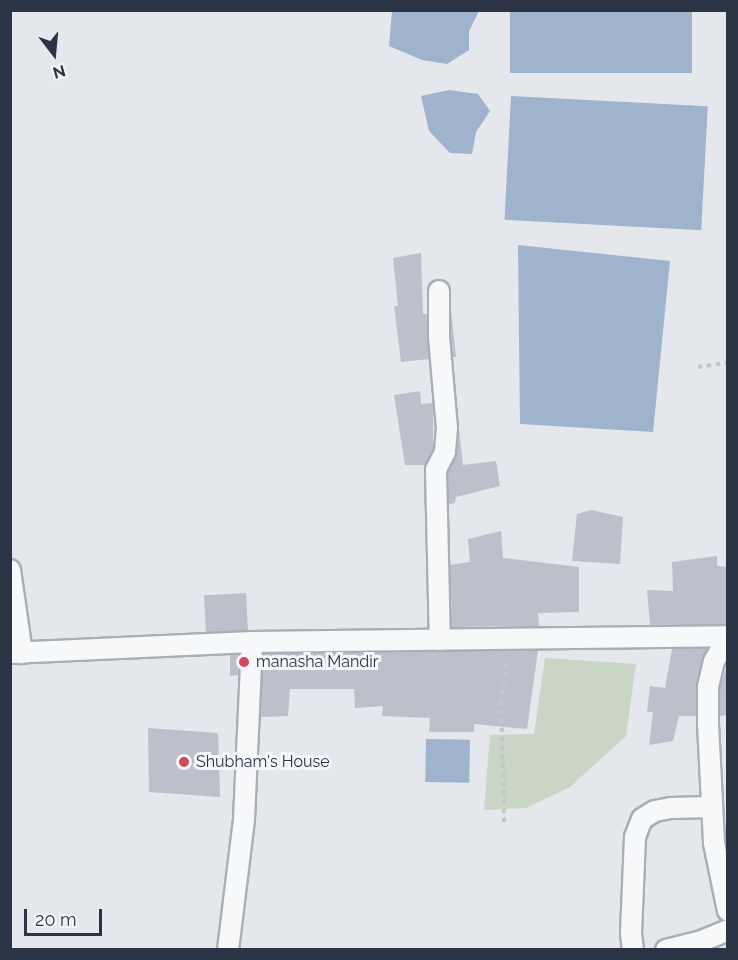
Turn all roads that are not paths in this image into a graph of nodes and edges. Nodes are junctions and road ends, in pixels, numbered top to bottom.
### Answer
1 (439, 291) dead end
2 (10, 570) edge
3 (728, 637) edge
4 (440, 640) junction
5 (252, 642) junction
6 (16, 653) edge
7 (711, 807) junction
8 (728, 911) edge
9 (728, 930) edge
10 (228, 950) edge
11 (633, 950) edge
12 (666, 950) edge

1 - 4 street
2 - 6 street
3 - 4 street
3 - 7 street
4 - 5 street
5 - 6 street
5 - 10 street
7 - 8 street
7 - 11 street
9 - 12 street

